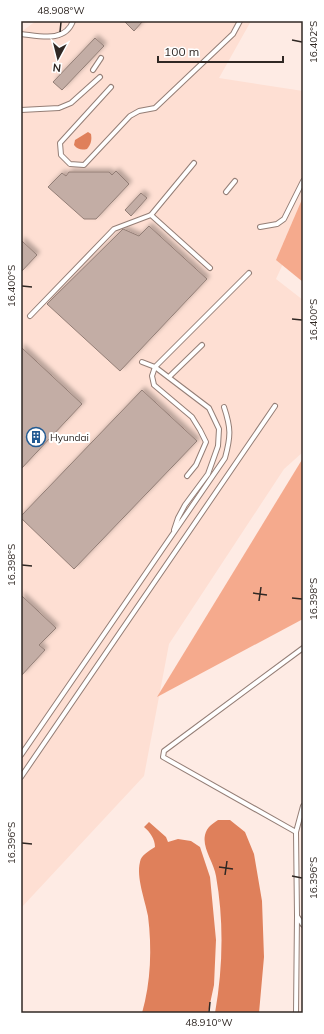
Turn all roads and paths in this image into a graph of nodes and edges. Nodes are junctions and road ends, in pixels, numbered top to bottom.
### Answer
1 (73, 21) edge
2 (240, 21) edge
3 (21, 34) edge
4 (101, 58) dead end
5 (93, 70) dead end
6 (100, 76) dead end
7 (111, 87) dead end
8 (21, 110) edge
9 (194, 163) dead end
10 (303, 181) edge
11 (234, 182) dead end
12 (226, 192) dead end
13 (151, 215) junction
14 (260, 227) dead end
15 (210, 268) dead end
16 (249, 273) dead end
17 (30, 316) dead end
18 (202, 345) dead end
19 (142, 362) dead end
20 (155, 367) junction
21 (169, 377) junction
22 (275, 406) dead end
23 (224, 407) dead end
24 (187, 476) dead end
25 (172, 535) junction
26 (303, 648) edge
27 (21, 755) edge
28 (21, 777) edge
29 (303, 806) edge
30 (296, 832) junction
31 (297, 916) junction
32 (303, 925) edge
33 (296, 1013) edge

1 - 3 lane
2 - 7 lane
4 - 5 lane
6 - 8 lane
9 - 13 lane
10 - 14 lane
11 - 12 lane
13 - 15 lane
13 - 17 lane
16 - 20 lane
18 - 21 lane
19 - 20 lane
20 - 21 lane
20 - 24 lane
21 - 25 lane
22 - 28 lane
23 - 25 lane
25 - 27 lane
26 - 30 lane
29 - 30 lane
30 - 31 lane
31 - 32 lane
31 - 33 lane

